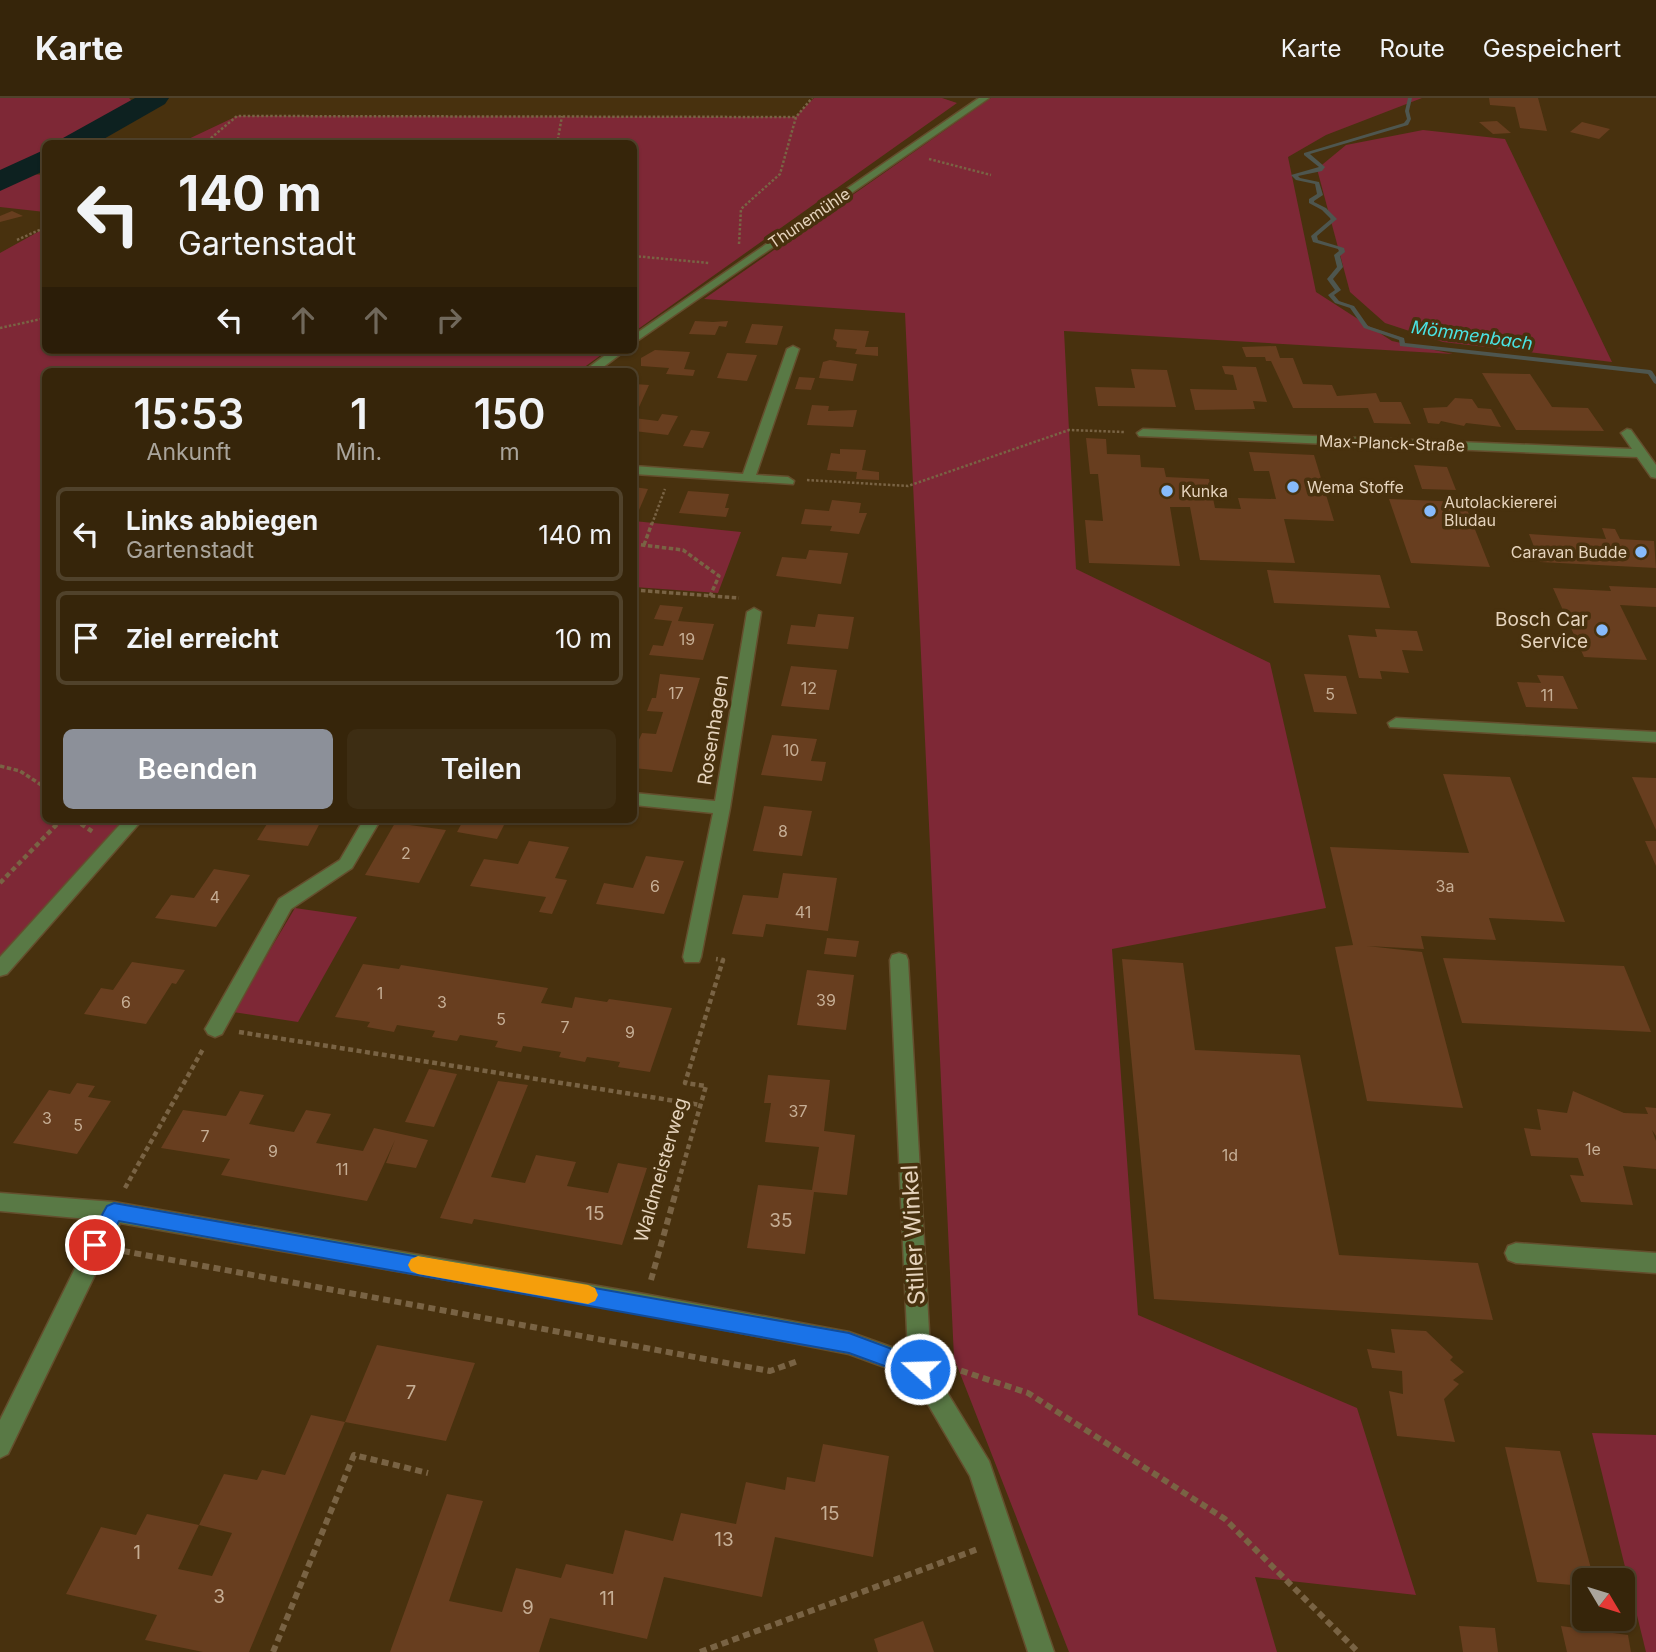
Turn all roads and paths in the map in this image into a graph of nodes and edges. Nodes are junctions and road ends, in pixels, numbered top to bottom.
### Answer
1 (812, 98) edge
2 (985, 98) edge
3 (562, 116) junction
4 (796, 117) junction
5 (209, 140) edge
6 (558, 140) edge
7 (909, 150) junction
8 (990, 175) dead end
9 (42, 229) edge
10 (17, 240) dead end
11 (637, 256) edge
12 (738, 266) junction
13 (42, 319) edge
14 (0, 328) edge
15 (637, 338) edge
16 (793, 349) dead end
17 (614, 354) edge
18 (594, 368) edge
19 (1143, 433) joint
20 (1627, 433) dead end
21 (1640, 453) junction
22 (637, 470) edge
23 (672, 472) junction
24 (1656, 474) edge
25 (748, 479) junction
26 (788, 481) joint
27 (637, 544) edge
28 (644, 545) junction
29 (637, 590) edge
30 (710, 596) junction
31 (754, 612) joint
32 (1396, 723) dead end
33 (1656, 737) edge
34 (0, 766) edge
35 (42, 785) edge
36 (637, 799) edge
37 (722, 808) junction
38 (58, 823) edge
39 (131, 823) edge
40 (371, 823) edge
41 (0, 883) edge
42 (692, 957) joint
43 (899, 960) dead end
44 (0, 969) edge
45 (215, 1029) junction
46 (701, 1105) junction
47 (0, 1202) edge
48 (114, 1212) junction
49 (95, 1245) junction
50 (1516, 1253) dead end
51 (1656, 1263) edge
52 (644, 1304) junction
53 (849, 1343) junction
54 (919, 1363) junction
55 (0, 1446) edge
56 (428, 1473) dead end
57 (1003, 1541) junction
58 (273, 1652) edge
59 (700, 1652) edge
60 (1041, 1652) edge
61 (1358, 1652) edge

1 - 4 path
2 - 7 street, Thunemühle
3 - 4 path
3 - 5 path
3 - 6 path
4 - 12 path
7 - 8 path
7 - 12 street, Thunemühle
9 - 10 path
11 - 12 path
12 - 15 street, Thunemühle
13 - 14 path
16 - 25 street
17 - 18 street
19 - 21 street, Max-Planck-Straße
19 - 26 path
20 - 21 street
21 - 24 street
22 - 23 street
23 - 25 street
23 - 28 path
25 - 26 street
27 - 28 path
28 - 30 path
29 - 30 path
30 - 31 path
31 - 37 street, Rosenhagen
32 - 33 street
34 - 35 path
36 - 37 street, Rosenhagen
37 - 42 street
38 - 41 path
39 - 44 street
40 - 45 street
42 - 46 path, Waldmeisterweg
43 - 54 street, Stiller Winkel
45 - 46 path
45 - 48 path
46 - 52 path, Waldmeisterweg
47 - 48 street
48 - 49 street
48 - 52 street
49 - 53 path
49 - 55 street
50 - 51 street
52 - 53 street
53 - 54 street
54 - 57 street, Stiller Winkel
54 - 61 path
56 - 58 path
57 - 59 path
57 - 60 street, Stiller Winkel

